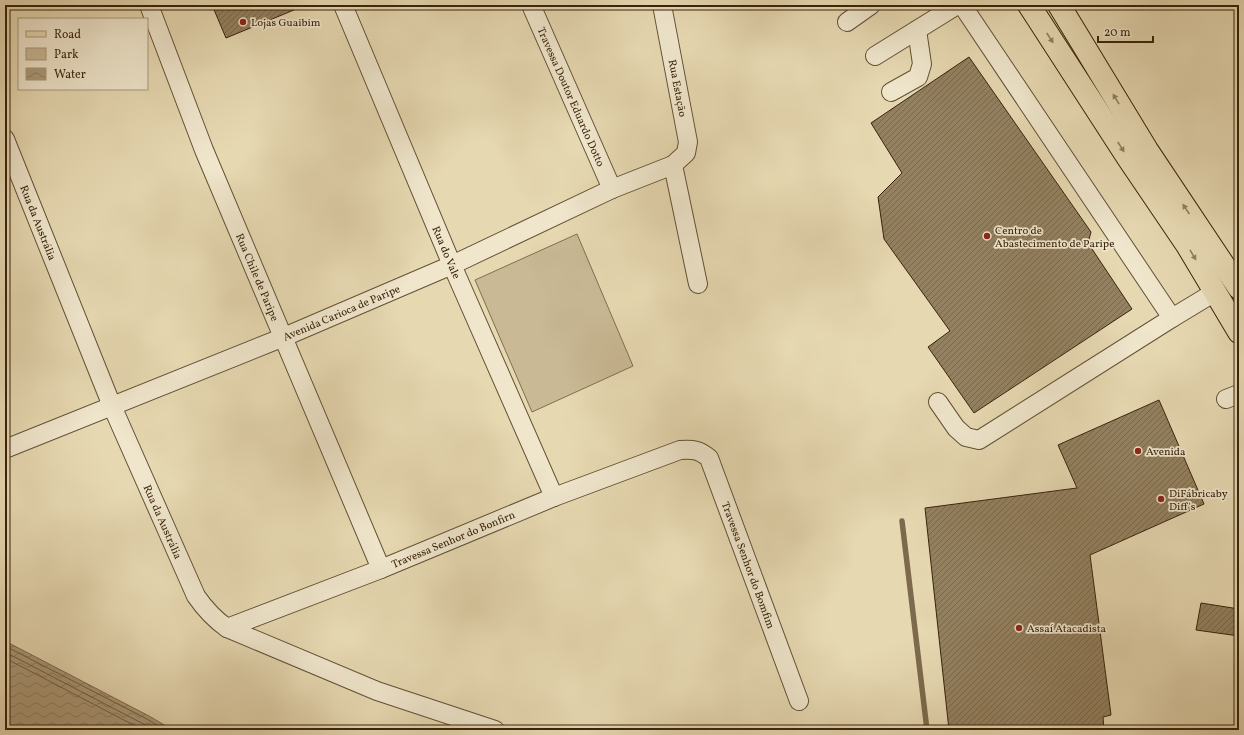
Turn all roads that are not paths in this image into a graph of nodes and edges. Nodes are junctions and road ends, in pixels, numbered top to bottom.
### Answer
1 (149, 5) edge
2 (343, 5) edge
3 (531, 5) edge
4 (662, 5) edge
5 (871, 5) edge
6 (957, 5) edge
7 (962, 5) edge
8 (1029, 5) edge
9 (1059, 5) edge
10 (935, 11) edge
11 (847, 22) dead end
12 (916, 30) junction
13 (875, 56) dead end
14 (891, 92) dead end
15 (5, 139) edge
16 (673, 165) junction
17 (612, 189) junction
18 (452, 265) junction
19 (698, 284) dead end
20 (1239, 288) edge
21 (1215, 292) junction
22 (1172, 318) junction
23 (1239, 332) edge
24 (284, 337) junction
25 (938, 402) dead end
26 (112, 406) junction
27 (5, 449) edge
28 (680, 450) joint
29 (554, 497) junction
30 (381, 569) junction
31 (227, 628) junction
32 (799, 701) dead end
33 (495, 730) edge

1 - 24 street, Rua Chile de Paripe
2 - 18 street, Rua do Vale
3 - 17 street, Travessa Doutor Eduardo Dotto
4 - 16 street, Rua Estação
5 - 11 street
6 - 10 street
7 - 22 street
8 -> 21 main road
20 -> 9 main road
10 - 12 street
12 - 13 street
12 - 14 street
15 - 26 street, Rua da Austrália
16 - 17 street, Avenida Carioca de Paripe
16 - 19 street
17 - 18 street, Avenida Carioca de Paripe
18 - 24 street, Avenida Carioca de Paripe
18 - 29 street, Rua do Vale
21 - 22 street
21 - 23 main road
22 - 25 street
24 - 26 street, Avenida Carioca de Paripe
24 - 30 street, Rua Chile de Paripe
26 - 27 street, Avenida Carioca de Paripe
26 - 31 street, Rua da Austrália
28 - 29 street, Travessa Senhor do Bonfirn
28 - 32 street, Travessa Senhor do Bomfim
29 - 30 street, Travessa Senhor do Bonfirn
30 - 31 street, Travessa Senhor do Bonfirn
31 - 33 street, Rua da Austrália

